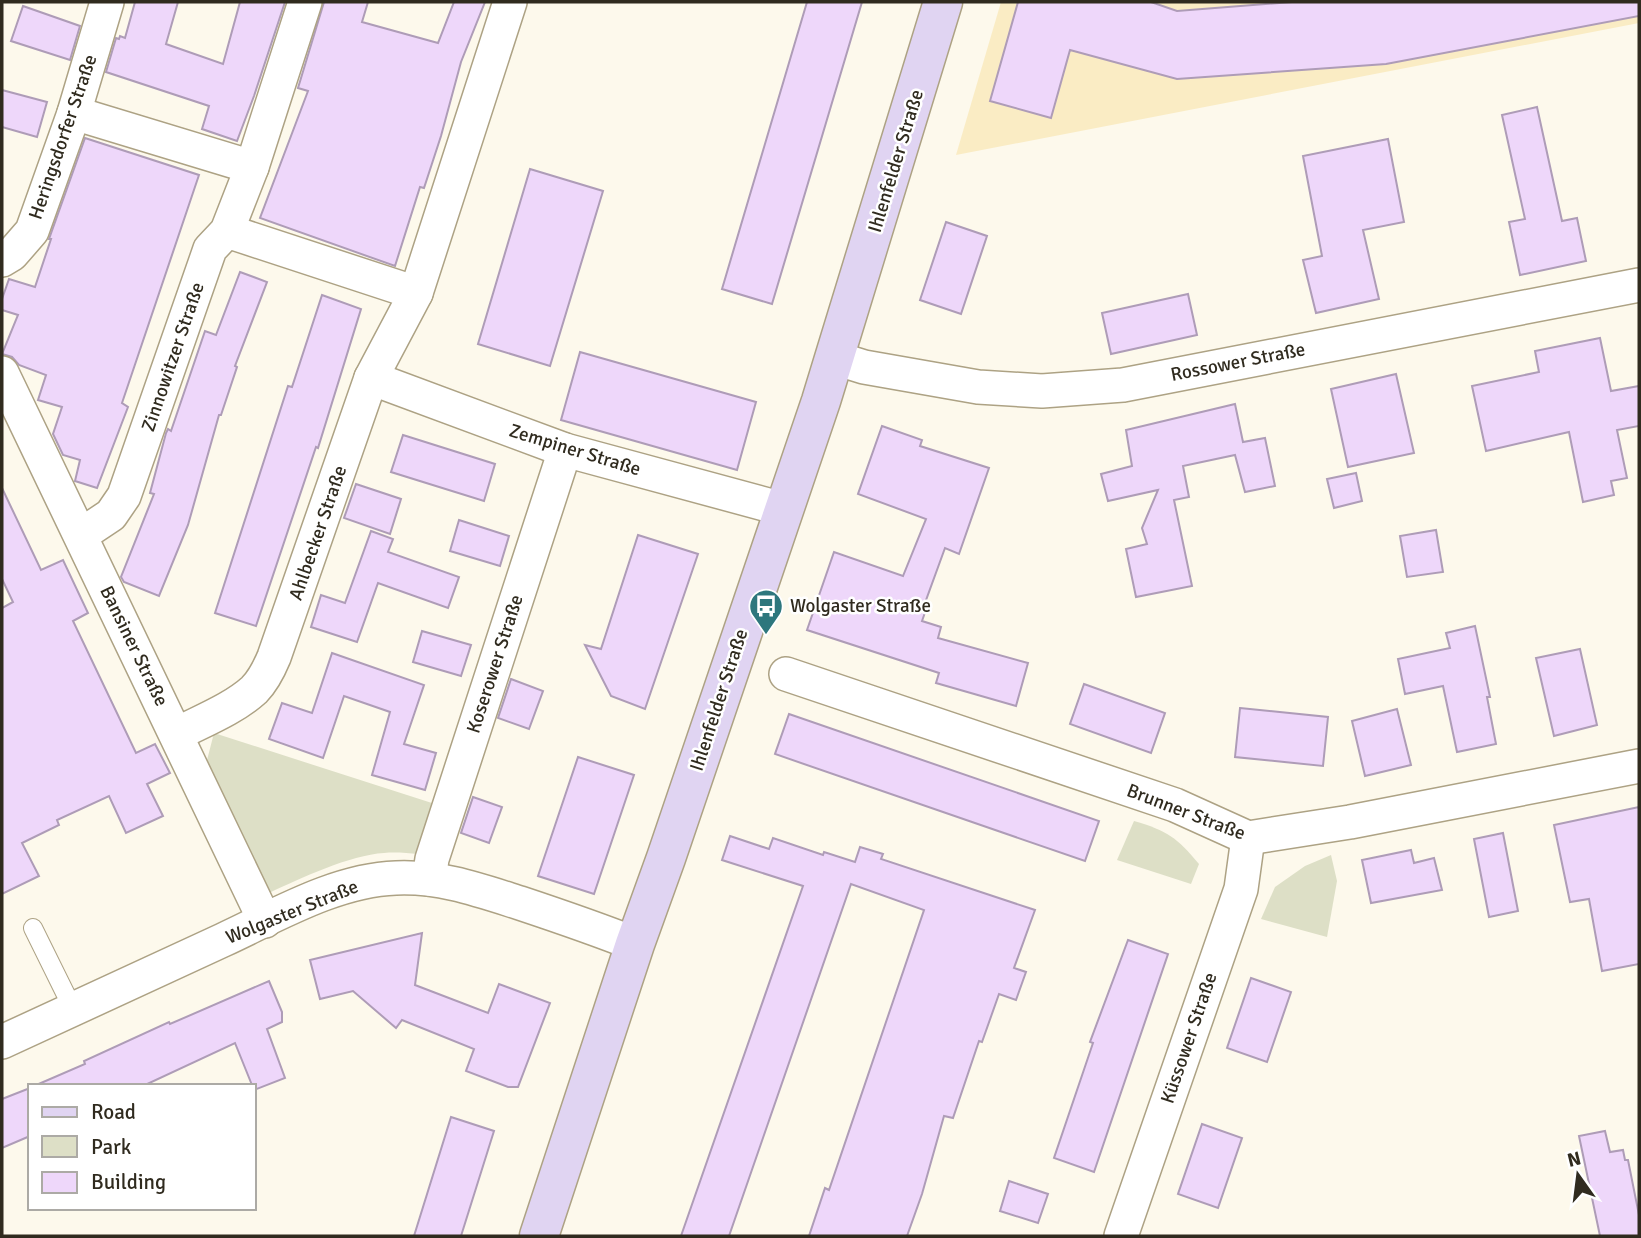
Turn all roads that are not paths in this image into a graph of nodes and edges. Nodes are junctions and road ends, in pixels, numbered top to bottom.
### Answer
1 (107, 2) edge
2 (306, 2) edge
3 (510, 2) edge
4 (943, 2) edge
5 (74, 113) junction
6 (252, 167) junction
7 (227, 231) junction
8 (2, 260) edge
9 (1639, 285) edge
10 (416, 293) junction
11 (835, 358) junction
12 (2, 373) edge
13 (372, 378) junction
14 (565, 450) junction
15 (783, 509) junction
16 (81, 535) junction
17 (786, 674) dead end
18 (177, 734) junction
19 (1639, 766) edge
20 (1248, 838) junction
21 (429, 879) junction
22 (265, 921) junction
23 (33, 928) dead end
24 (635, 944) junction
25 (73, 1009) junction
26 (2, 1042) edge
27 (539, 1236) edge
28 (1121, 1236) edge

1 - 5 street, Heringsdorfer Straße
2 - 6 street, Zinnowitzer Straße
3 - 10 street, Ahlbecker Straße
4 - 11 main road, Ihlenfelder Straße
5 - 6 street
5 - 8 street, Heringsdorfer Straße
6 - 7 street, Zinnowitzer Straße
7 - 10 street
7 - 16 street, Zinnowitzer Straße
9 - 11 street, Rossower Straße
10 - 13 street, Ahlbecker Straße
11 - 15 main road, Ihlenfelder Straße
12 - 16 street, Bansiner Straße
13 - 14 street, Zempiner Straße
13 - 18 street, Ahlbecker Straße
14 - 15 street, Zempiner Straße
14 - 21 street, Koserower Straße
15 - 24 main road, Ihlenfelder Straße
16 - 18 street, Bansiner Straße
17 - 20 street, Brunner Straße
18 - 22 street, Bansiner Straße
19 - 20 street, Brunner Straße
20 - 28 street, Küssower Straße
21 - 22 street, Wolgaster Straße
21 - 24 street, Wolgaster Straße
22 - 25 street, Wolgaster Straße
23 - 25 lane
24 - 27 main road, Ihlenfelder Straße
25 - 26 street, Wolgaster Straße

